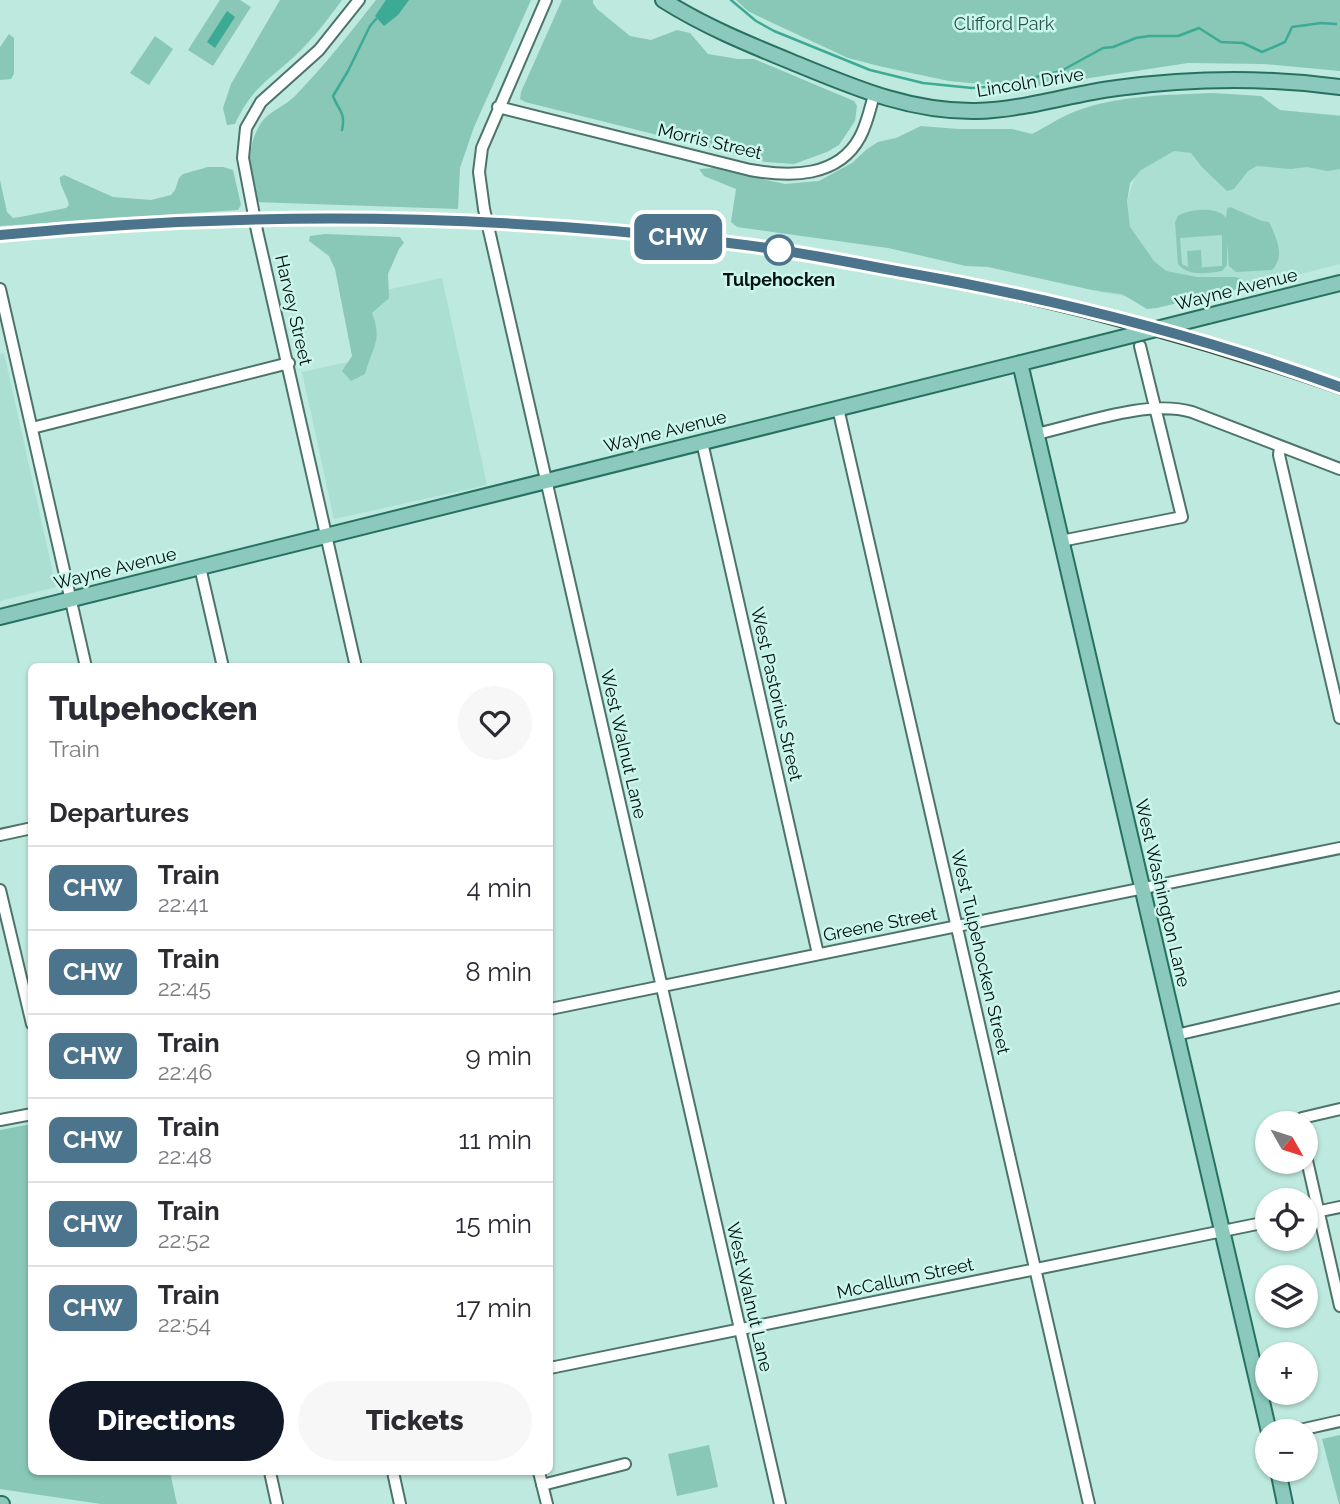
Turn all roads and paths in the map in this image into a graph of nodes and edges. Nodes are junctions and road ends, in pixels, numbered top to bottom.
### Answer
1 (359, 0) edge
2 (663, 0) edge
3 (544, 5) edge
4 (1340, 86) edge
5 (874, 95) junction
6 (498, 107) junction
7 (1340, 283) edge
8 (0, 289) edge
9 (6, 340) edge
10 (1140, 346) dead end
11 (289, 363) junction
12 (1020, 363) junction
13 (838, 408) junction
14 (1155, 408) junction
15 (32, 428) junction
16 (1036, 435) junction
17 (702, 442) junction
18 (1280, 446) junction
19 (1340, 469) edge
20 (546, 481) junction
21 (326, 535) junction
22 (1061, 541) junction
23 (200, 567) junction
24 (71, 599) junction
25 (0, 617) edge
26 (85, 663) edge
27 (222, 663) edge
28 (355, 663) edge
29 (1340, 718) edge
30 (28, 829) edge
31 (0, 835) edge
32 (1340, 848) edge
33 (1142, 889) junction
34 (0, 890) edge
35 (957, 926) junction
36 (818, 954) junction
37 (661, 986) junction
38 (1340, 997) edge
39 (28, 1007) edge
40 (553, 1008) edge
41 (1176, 1035) junction
42 (1340, 1109) edge
43 (28, 1115) edge
44 (1318, 1116) edge
45 (0, 1120) edge
46 (1340, 1207) edge
47 (1318, 1211) joint
48 (1255, 1224) edge
49 (1222, 1231) junction
50 (1035, 1269) junction
51 (1340, 1306) edge
52 (740, 1329) junction
53 (553, 1367) edge
54 (1266, 1419) edge
55 (1340, 1421) edge
56 (1318, 1426) edge
57 (625, 1464) dead end
58 (271, 1475) edge
59 (394, 1475) edge
60 (540, 1475) edge
61 (1280, 1482) edge
62 (542, 1485) junction
63 (277, 1504) edge
64 (400, 1504) edge
65 (547, 1504) edge
66 (780, 1504) edge
67 (1089, 1504) edge
68 (1285, 1504) edge

1 - 11 street, Harvey Street
2 - 5 main road, Lincoln Drive
3 - 6 street, West Walnut Lane
4 - 5 main road, Lincoln Drive
5 - 6 street, Morris Street
6 - 20 street, West Walnut Lane, bridge
7 - 12 main road, Wayne Avenue, bridge
8 - 9 street
9 - 15 street
10 - 14 street
11 - 15 street
11 - 21 street, Harvey Street
12 - 13 main road, Wayne Avenue
12 - 16 main road, West Washington Lane
13 - 17 main road, Wayne Avenue
13 - 35 street, West Tulpehocken Street
14 - 16 street
14 - 18 street
14 - 22 street
15 - 24 street
16 - 22 main road, West Washington Lane
17 - 20 main road, Wayne Avenue
17 - 36 street, West Pastorius Street
18 - 19 street
18 - 29 street
20 - 21 main road, Wayne Avenue
20 - 37 street, West Walnut Lane
21 - 23 main road, Wayne Avenue
21 - 28 street, Harvey Street
22 - 33 main road, West Washington Lane
23 - 24 main road, Wayne Avenue
23 - 27 street
24 - 25 main road, Wayne Avenue
24 - 26 street
30 - 31 street
32 - 33 street, Greene Street
33 - 35 street, Greene Street
33 - 41 main road, West Washington Lane
34 - 39 street
35 - 36 street, Greene Street
35 - 50 street, West Tulpehocken Street
36 - 37 street, Greene Street
37 - 40 street, Greene Street
37 - 52 street, West Walnut Lane
38 - 41 street
41 - 49 main road, West Washington Lane
42 - 44 street
43 - 45 street
46 - 47 street
47 - 51 street
48 - 49 street, McCallum Street
49 - 50 street, McCallum Street
49 - 54 main road, West Washington Lane
50 - 52 street, McCallum Street
50 - 67 street, West Tulpehocken Street
52 - 53 street, McCallum Street
52 - 66 street, West Walnut Lane
55 - 56 street
57 - 62 street
58 - 63 street
59 - 64 street
60 - 62 street
61 - 68 main road
62 - 65 street

